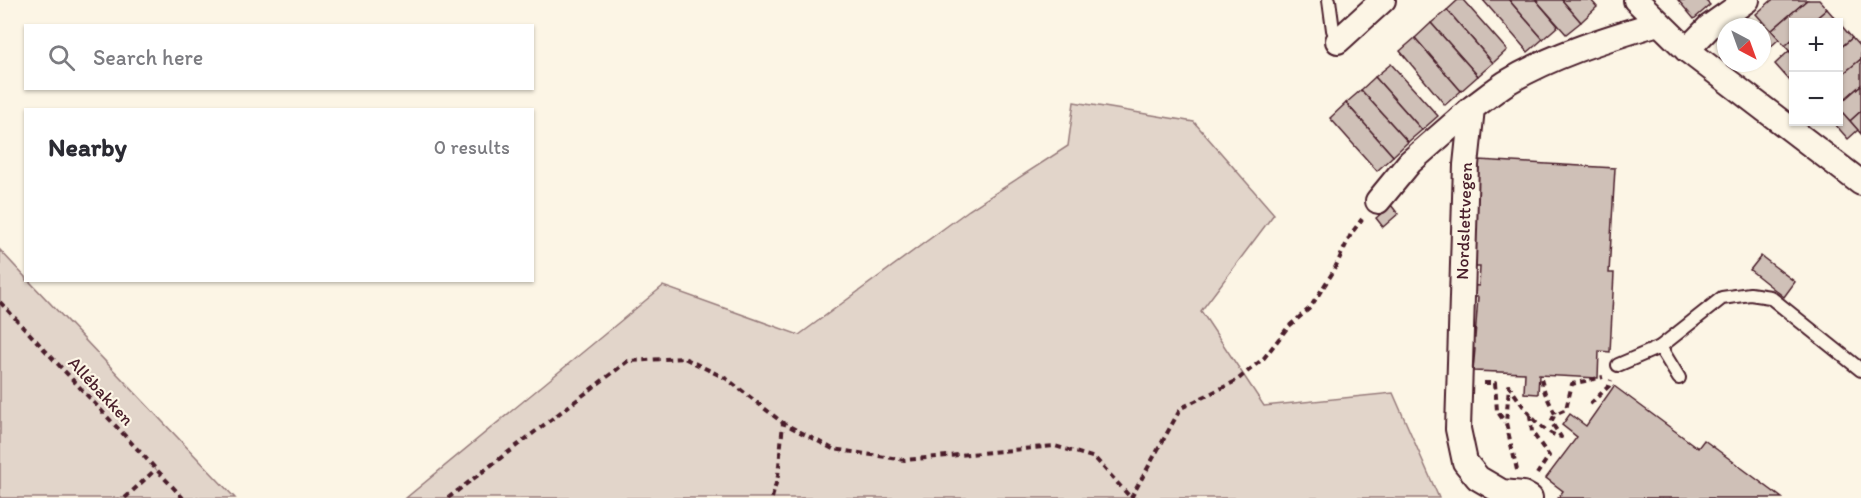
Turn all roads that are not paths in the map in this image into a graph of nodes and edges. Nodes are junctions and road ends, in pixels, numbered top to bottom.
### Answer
1 (1329, 0) edge
2 (1383, 0) edge
3 (1636, 0) edge
4 (1747, 0) edge
5 (1658, 23) junction
6 (1338, 41) joint
7 (1687, 50) junction
8 (1472, 108) junction
9 (1861, 183) edge
10 (1378, 201) road end
11 (1660, 347) junction
12 (1618, 366) road end
13 (1861, 370) edge
14 (1680, 378) dead end
15 (1527, 496) edge

1 - 6 lane
2 - 6 street
3 - 5 street
4 - 7 street
5 - 7 street
5 - 8 street
7 - 9 street
8 - 10 street
8 - 15 street, Nordslettvegen
11 - 12 lane
11 - 13 lane
11 - 14 lane

